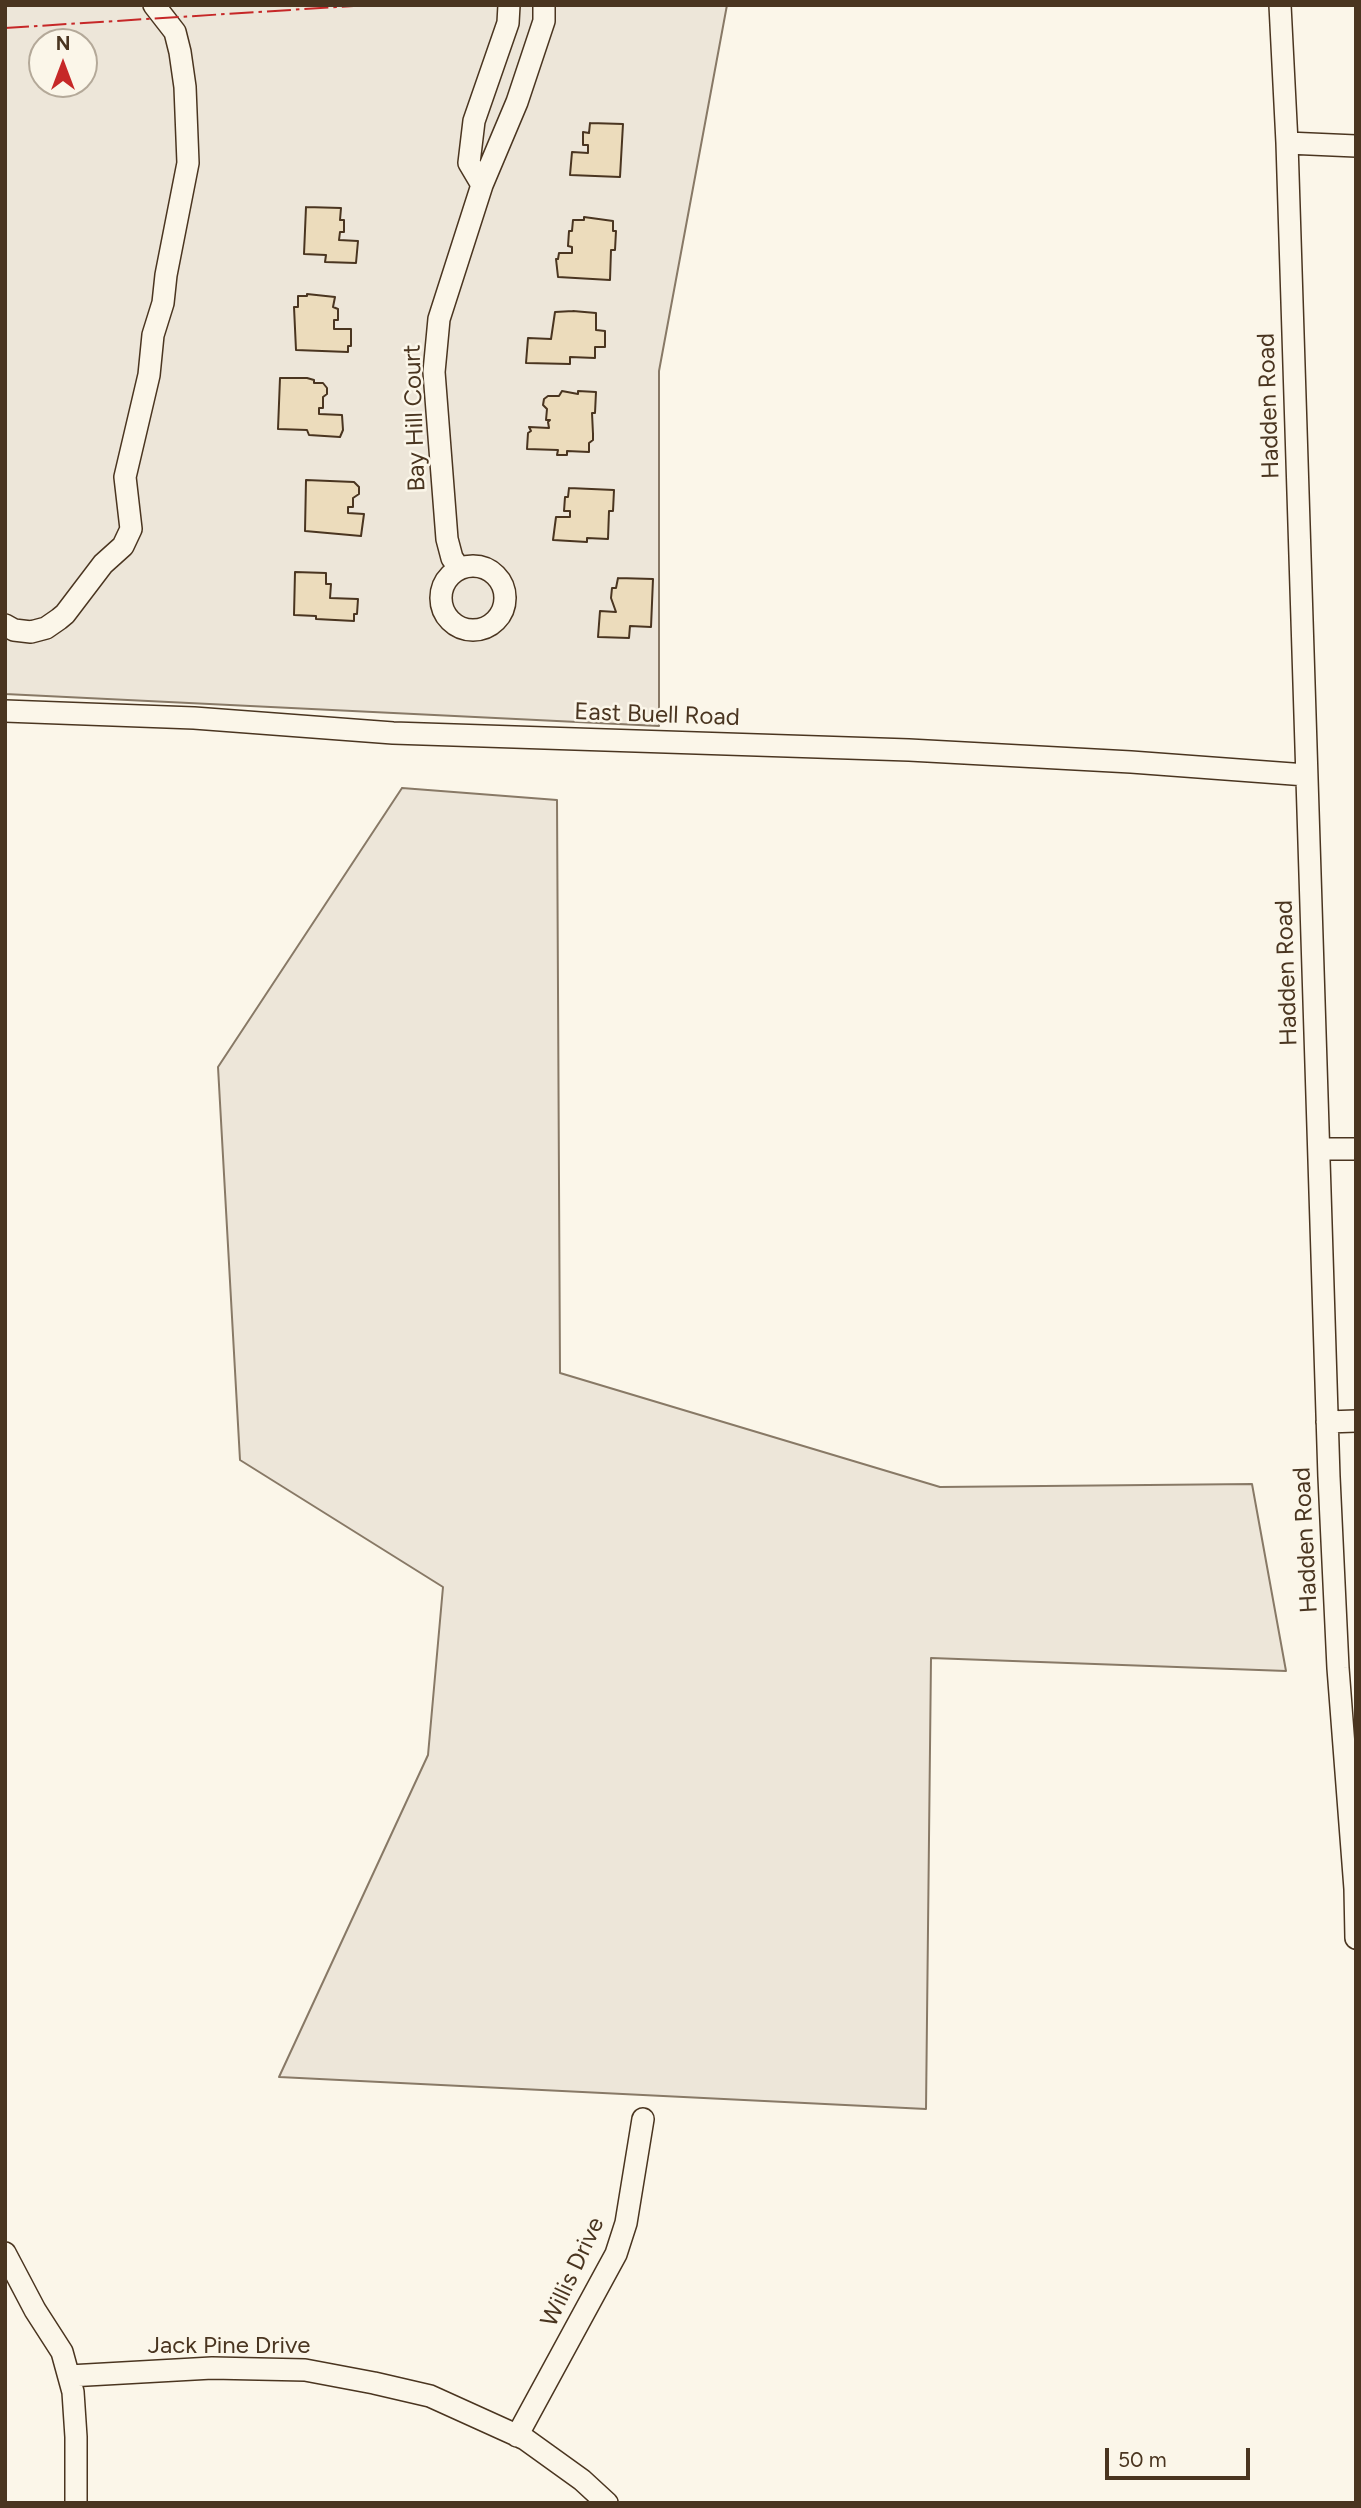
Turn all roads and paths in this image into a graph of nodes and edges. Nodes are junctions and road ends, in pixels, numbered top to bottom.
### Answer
1 (154, 5) edge
2 (509, 5) edge
3 (544, 5) edge
4 (1280, 5) edge
5 (1287, 143) junction
6 (1356, 146) edge
7 (482, 186) junction
8 (459, 568) dead end
9 (5, 625) edge
10 (5, 711) edge
11 (1306, 775) junction
12 (1320, 1149) junction
13 (1356, 1149) edge
14 (1356, 1420) edge
15 (1327, 1422) junction
16 (1356, 1938) edge
17 (643, 2119) dead end
18 (5, 2253) edge
19 (69, 2376) junction
20 (517, 2436) junction
21 (76, 2503) edge
22 (607, 2503) edge

1 - 9 street
2 - 7 street
3 - 7 street, Bay Hill Court
4 - 5 street, Hadden Road
5 - 6 street
5 - 11 street, Hadden Road
7 - 8 street, Bay Hill Court
10 - 11 street, East Buell Road
11 - 12 street, Hadden Road
12 - 13 street
12 - 15 street, Hadden Road
14 - 15 street
15 - 16 street, Hadden Road
17 - 20 street, Willis Drive
18 - 19 street
19 - 20 street, Jack Pine Drive
19 - 21 street
20 - 22 street, Jack Pine Drive

